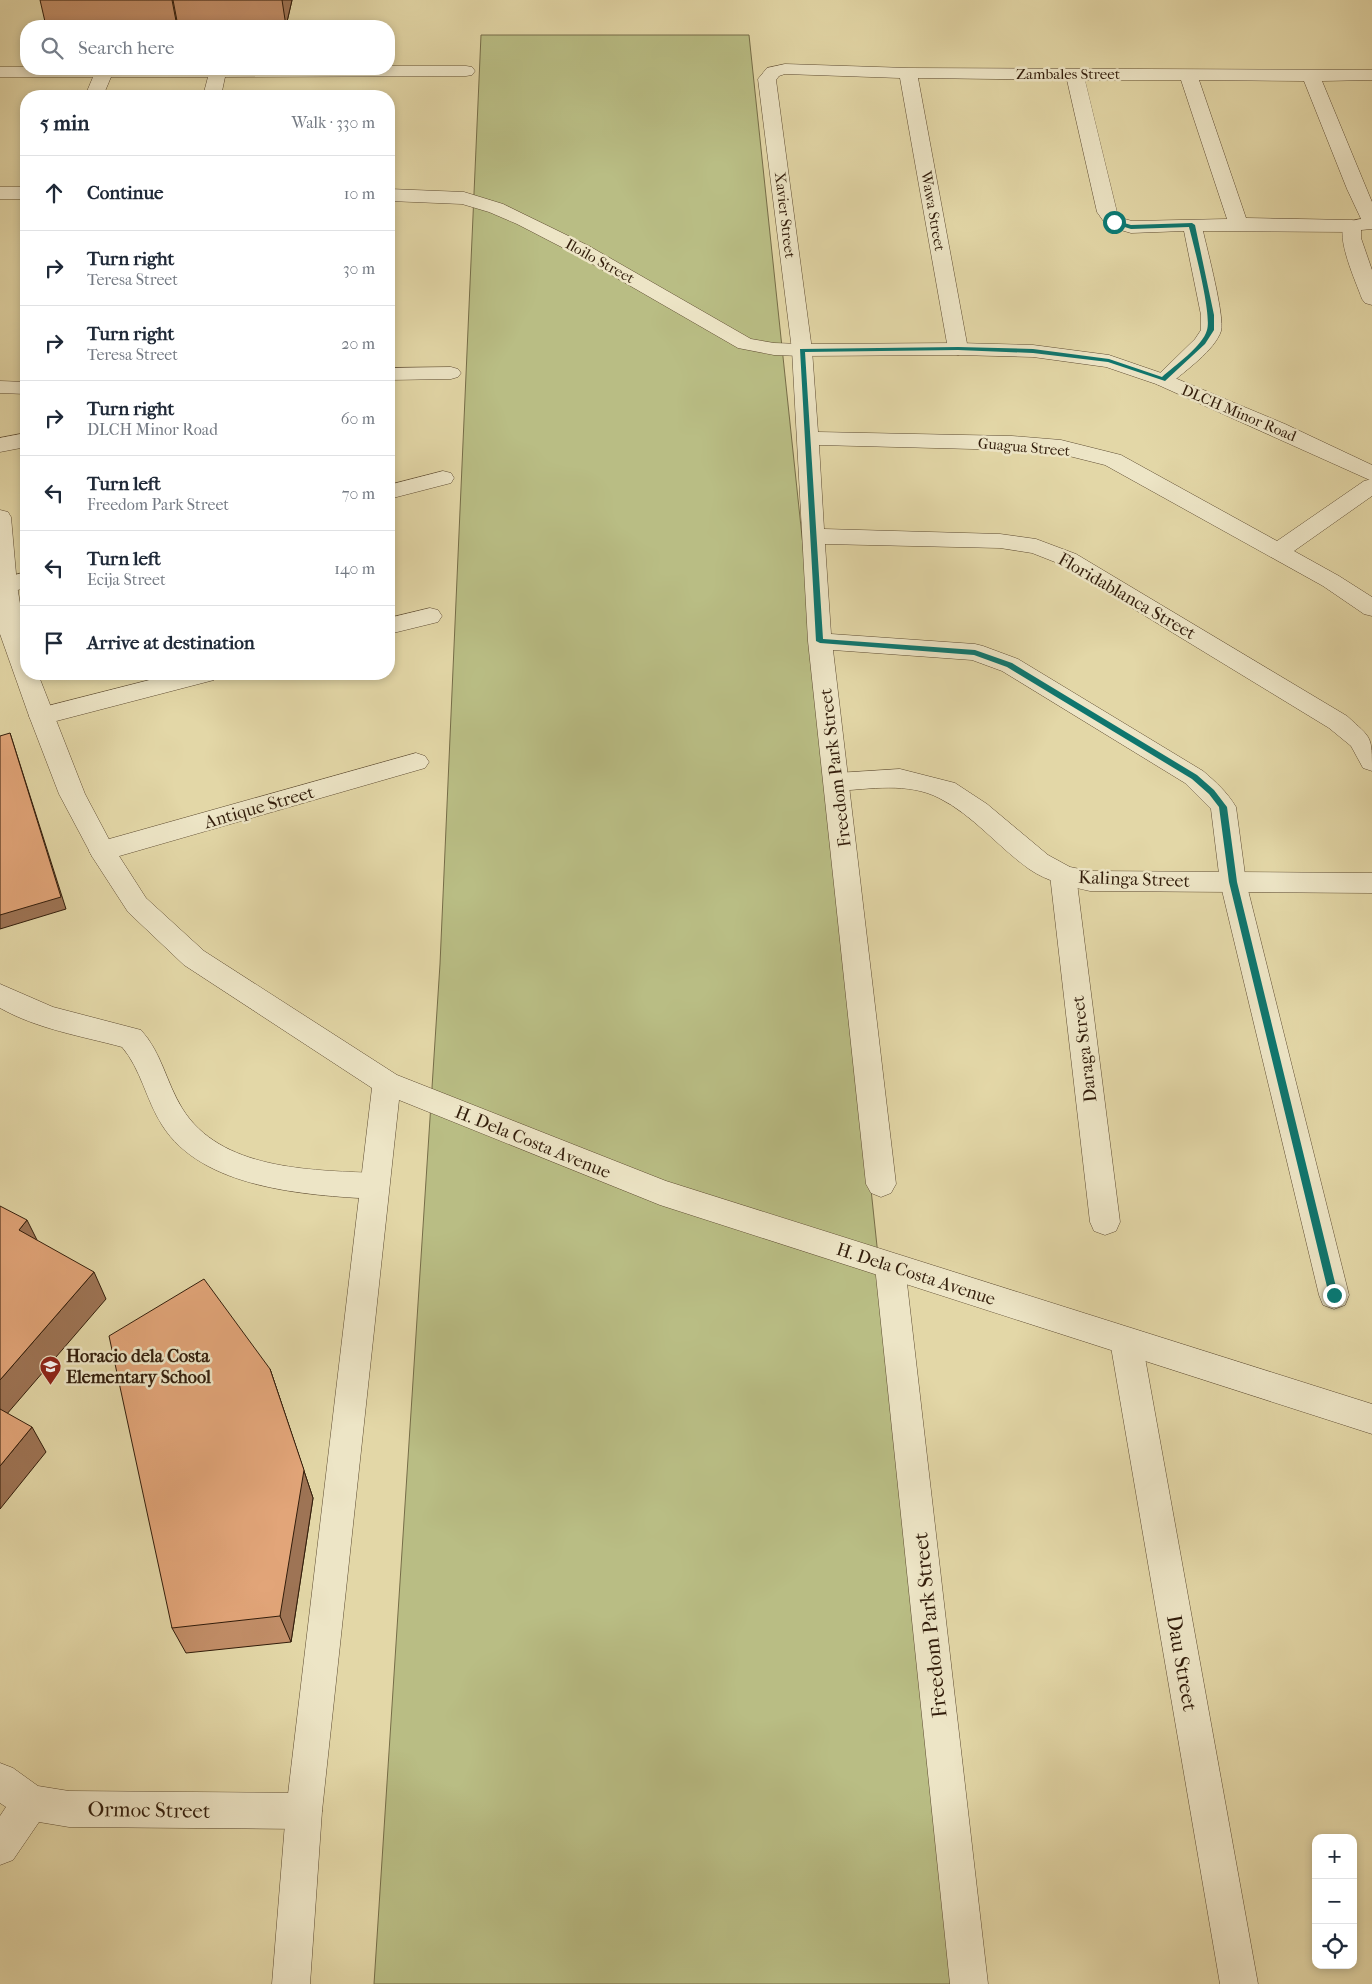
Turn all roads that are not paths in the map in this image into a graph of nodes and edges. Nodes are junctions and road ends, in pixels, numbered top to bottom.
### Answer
1 (395, 71) edge
2 (466, 71) dead end
3 (0, 72) edge
4 (20, 72) edge
5 (908, 72) junction
6 (1076, 74) junction
7 (103, 75) edge
8 (217, 75) edge
9 (1188, 75) junction
10 (1372, 75) edge
11 (1311, 76) junction
12 (767, 79) joint
13 (96, 90) edge
14 (213, 90) edge
15 (0, 193) edge
16 (20, 193) edge
17 (395, 195) edge
18 (1372, 222) edge
19 (1238, 224) junction
20 (1192, 225) junction
21 (1352, 226) junction
22 (1372, 299) edge
23 (958, 348) junction
24 (802, 350) junction
25 (451, 373) dead end
26 (395, 374) edge
27 (1163, 380) junction
28 (0, 387) edge
29 (20, 388) edge
30 (806, 438) junction
31 (20, 441) edge
32 (0, 445) edge
33 (1372, 457) edge
34 (1350, 462) junction
35 (1372, 474) edge
36 (443, 478) dead end
37 (1372, 486) edge
38 (395, 490) edge
39 (0, 517) edge
40 (813, 536) junction
41 (1277, 552) junction
42 (16, 583) edge
43 (1372, 608) edge
44 (430, 616) dead end
45 (395, 625) edge
46 (6, 634) edge
47 (820, 641) junction
48 (20, 667) edge
49 (26, 680) edge
50 (182, 680) edge
51 (41, 716) junction
52 (416, 762) dead end
53 (1372, 762) edge
54 (837, 782) junction
55 (102, 851) junction
56 (1062, 875) junction
57 (1233, 882) junction
58 (1372, 883) edge
59 (0, 995) edge
60 (387, 1083) junction
61 (881, 1184) dead end
62 (374, 1186) junction
63 (1105, 1222) dead end
64 (890, 1266) junction
65 (1334, 1295) dead end
66 (1126, 1341) junction
67 (1372, 1418) edge
68 (0, 1781) edge
69 (31, 1803) junction
70 (304, 1811) junction
71 (0, 1846) edge
72 (291, 1984) edge
73 (969, 1984) edge
74 (1239, 1984) edge

1 - 2 street
3 - 4 street
5 - 6 street, Zambales Street
5 - 12 street, Zambales Street
5 - 23 street, Wawa Street
6 - 9 street, Zambales Street
6 - 20 street
7 - 13 street
8 - 14 street
9 - 11 street, Zambales Street
9 - 19 street
10 - 11 street, Zambales Street
11 - 18 street
12 - 24 street, Xavier Street
15 - 16 street
17 - 24 street, Iloilo Street
18 - 21 street
19 - 20 street
19 - 21 street
20 - 27 street
21 - 22 street
23 - 24 street, DLCH Minor Road
23 - 27 street, DLCH Minor Road
24 - 30 street, Freedom Park Street
25 - 26 street
27 - 34 street, DLCH Minor Road
28 - 29 street
30 - 40 street, Freedom Park Street
30 - 41 street, Guagua Street
31 - 32 street
33 - 34 street
34 - 35 street, DLCH Minor Road
36 - 38 street
37 - 41 street
39 - 42 street, H. Dela Costa Avenue
40 - 47 street, Freedom Park Street
40 - 53 street, Floridablanca Street
41 - 43 street, Guagua Street
42 - 46 street, H. Dela Costa Avenue
44 - 45 street
46 - 48 street, H. Dela Costa Avenue
47 - 54 street, Freedom Park Street
47 - 57 street
49 - 51 street, H. Dela Costa Avenue
50 - 51 street
51 - 55 street, H. Dela Costa Avenue
52 - 55 street, Antique Street
54 - 56 street, Kalinga Street
54 - 61 street, Freedom Park Street
55 - 60 street, H. Dela Costa Avenue
56 - 57 street, Kalinga Street
56 - 63 street, Daraga Street
57 - 58 street, Kalinga Street
57 - 65 street
59 - 62 street
60 - 62 street
60 - 64 street, H. Dela Costa Avenue
62 - 70 street
64 - 66 street, H. Dela Costa Avenue
64 - 73 street, Freedom Park Street
66 - 67 street, H. Dela Costa Avenue
66 - 74 street, Dau Street
68 - 69 street, Ormoc Street
69 - 70 street, Ormoc Street
69 - 71 street
70 - 72 street

